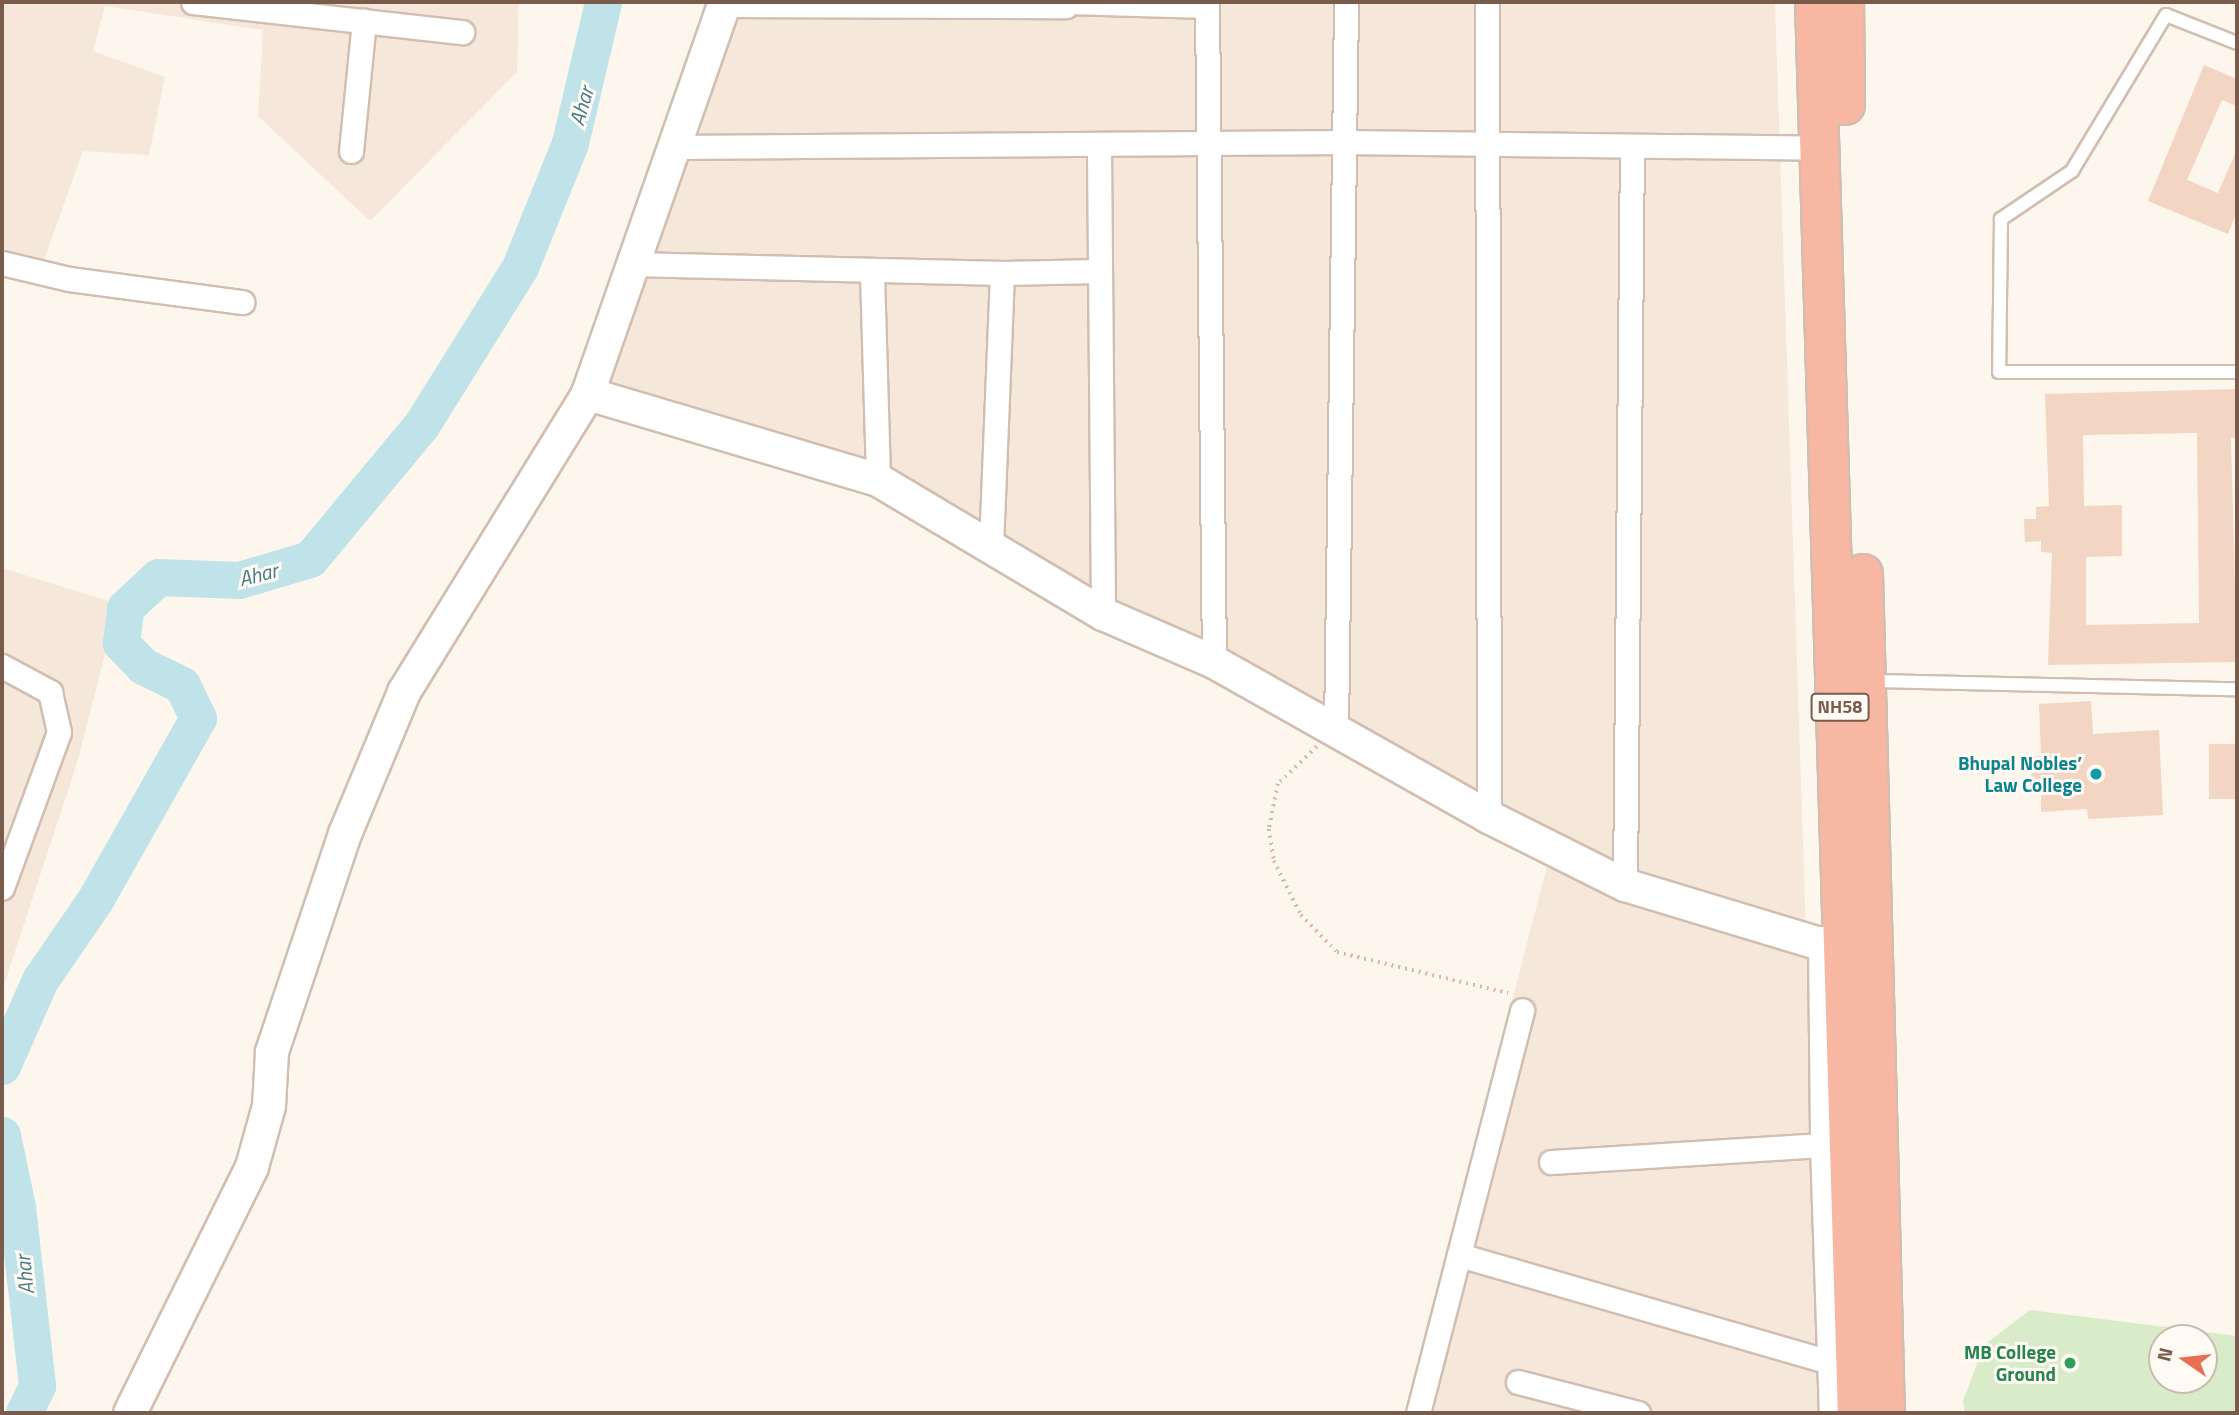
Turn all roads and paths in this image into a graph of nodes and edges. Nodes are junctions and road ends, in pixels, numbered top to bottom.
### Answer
1 (193, 2) edge
2 (1346, 2) edge
3 (1487, 2) edge
4 (1815, 2) edge
5 (1844, 2) edge
6 (724, 4) edge
7 (1066, 4) edge
8 (1207, 4) edge
9 (333, 10) edge
10 (364, 21) junction
11 (462, 32) dead end
12 (2237, 43) edge
13 (1345, 142) junction
14 (1209, 145) junction
15 (1491, 145) junction
16 (674, 147) junction
17 (1835, 148) junction
18 (1098, 149) junction
19 (1632, 149) junction
20 (351, 152) dead end
21 (2, 263) edge
22 (633, 264) junction
23 (1100, 271) junction
24 (872, 274) junction
25 (1002, 274) junction
26 (242, 302) dead end
27 (2237, 372) edge
28 (588, 394) junction
29 (878, 480) junction
30 (991, 547) junction
31 (1103, 614) junction
32 (1214, 662) junction
33 (2, 666) edge
34 (1853, 682) junction
35 (2237, 689) edge
36 (1336, 730) junction
37 (1489, 817) junction
38 (1625, 885) junction
39 (2, 888) edge
40 (1832, 941) junction
41 (1522, 1010) joint
42 (1822, 1146) junction
43 (1552, 1162) dead end
44 (1459, 1255) junction
45 (1830, 1362) junction
46 (1518, 1382) dead end
47 (130, 1413) edge
48 (1418, 1413) edge
49 (1638, 1413) edge
50 (1831, 1413) edge
51 (1857, 1413) edge
52 (1885, 1413) edge

1 - 9 street
2 - 13 street
3 - 15 street
4 - 17 highway, NH58
5 - 17 highway, NH58
6 - 7 street
6 - 16 street
7 - 8 street
8 - 14 street
9 - 10 street
10 - 11 street
10 - 20 street
12 - 27 lane
13 - 14 street
13 - 15 street
13 - 36 street
14 - 18 street
14 - 32 street
15 - 19 street
15 - 37 street
16 - 18 street
16 - 22 street
17 - 19 street
17 - 34 highway, NH58
18 - 23 street
19 - 38 street
21 - 26 street
22 - 24 street
22 - 28 street
23 - 25 street
23 - 31 street
24 - 25 street
24 - 29 street
25 - 30 street
28 - 29 street
28 - 47 street
29 - 30 street
30 - 31 street
31 - 32 street
32 - 36 street
33 - 39 street
34 - 35 lane
34 - 40 highway, NH58
34 - 52 highway, NH58
36 - 37 street
36 - 41 path
37 - 38 street
38 - 40 street
40 - 42 street
40 - 51 highway, NH58
41 - 44 street
42 - 43 street
42 - 45 street
44 - 45 street
44 - 48 street
45 - 50 street
46 - 49 street

